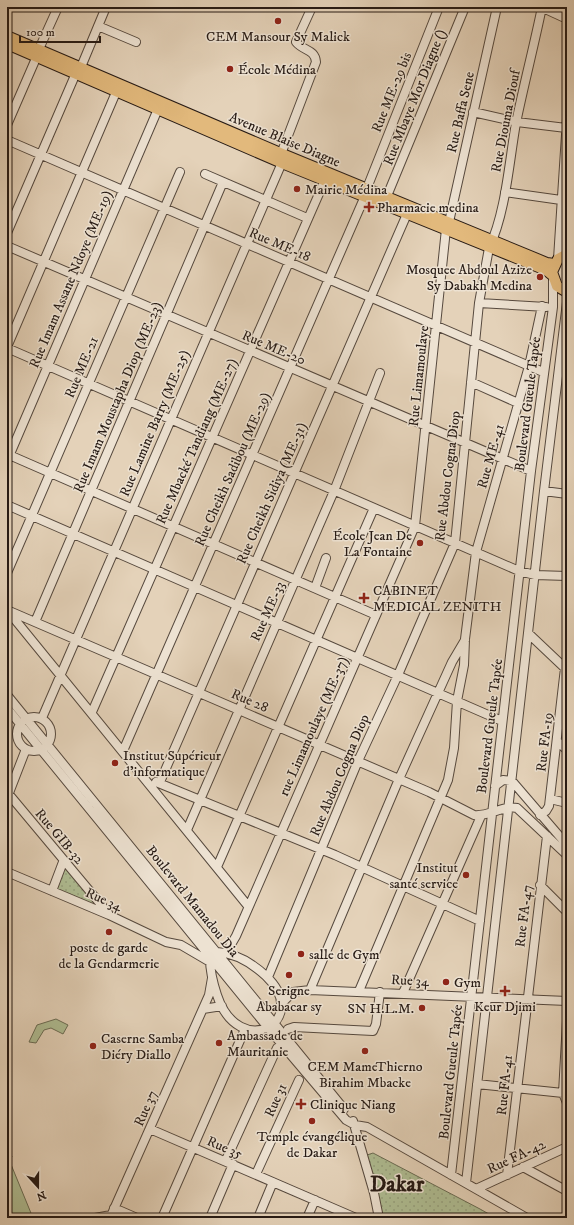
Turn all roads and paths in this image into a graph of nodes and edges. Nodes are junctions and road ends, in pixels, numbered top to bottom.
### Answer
1 (58, 7) edge
2 (106, 7) edge
3 (312, 7) edge
4 (439, 7) edge
5 (465, 7) edge
6 (497, 7) edge
7 (542, 7) edge
8 (567, 18) edge
9 (98, 26) junction
10 (7, 36) edge
11 (136, 42) dead end
12 (7, 44) edge
13 (38, 53) junction
14 (78, 70) junction
15 (117, 90) junction
16 (158, 109) junction
17 (474, 112) junction
18 (567, 119) edge
19 (516, 122) junction
20 (7, 125) edge
21 (566, 128) edge
22 (7, 140) edge
23 (40, 155) junction
24 (283, 157) junction
25 (180, 172) dead end
26 (83, 173) junction
27 (205, 174) dead end
28 (324, 180) junction
29 (223, 182) junction
30 (122, 190) junction
31 (366, 192) junction
32 (505, 192) junction
33 (388, 196) junction
34 (266, 199) junction
35 (561, 200) junction
36 (164, 208) junction
37 (407, 214) junction
38 (308, 218) junction
39 (205, 226) junction
40 (447, 226) junction
41 (7, 233) edge
42 (247, 244) junction
43 (491, 244) junction
44 (7, 246) edge
45 (528, 259) junction
46 (560, 259) edge
47 (44, 262) junction
48 (288, 262) junction
49 (553, 278) junction
50 (85, 279) junction
51 (329, 279) junction
52 (567, 292) edge
53 (126, 297) junction
54 (370, 297) junction
55 (567, 302) edge
56 (478, 303) junction
57 (542, 306) junction
58 (553, 307) junction
59 (166, 314) junction
60 (436, 326) junction
61 (208, 332) junction
62 (475, 342) junction
63 (7, 348) edge
64 (250, 350) junction
65 (47, 366) junction
66 (529, 366) junction
67 (290, 368) junction
68 (543, 372) junction
69 (380, 374) dead end
70 (471, 382) junction
71 (88, 383) junction
72 (332, 386) junction
73 (129, 401) junction
74 (370, 402) junction
75 (518, 403) junction
76 (170, 419) junction
77 (426, 426) junction
78 (212, 437) junction
79 (465, 443) junction
80 (252, 455) junction
81 (8, 457) edge
82 (503, 459) junction
83 (531, 471) junction
84 (50, 473) junction
85 (294, 473) junction
86 (91, 491) junction
87 (334, 491) junction
88 (544, 491) junction
89 (567, 494) edge
90 (7, 505) edge
91 (132, 508) junction
92 (374, 508) junction
93 (32, 516) junction
94 (173, 526) junction
95 (415, 526) junction
96 (72, 534) junction
97 (455, 543) junction
98 (214, 544) junction
99 (113, 552) junction
100 (476, 552) junction
101 (326, 558) dead end
102 (255, 562) junction
103 (154, 569) junction
104 (519, 571) junction
105 (7, 573) edge
106 (535, 575) junction
107 (567, 576) edge
108 (295, 579) junction
109 (195, 587) junction
110 (316, 588) junction
111 (336, 597) junction
112 (236, 605) junction
113 (7, 610) edge
114 (376, 615) junction
115 (35, 622) junction
116 (276, 623) junction
117 (529, 634) junction
118 (75, 639) junction
119 (465, 639) junction
120 (316, 640) junction
121 (116, 657) junction
122 (357, 658) junction
123 (452, 662) junction
124 (464, 665) junction
125 (566, 669) edge
126 (60, 674) junction
127 (157, 674) junction
128 (398, 676) junction
129 (198, 692) junction
130 (438, 693) junction
131 (7, 695) edge
132 (457, 701) junction
133 (7, 708) edge
134 (238, 709) junction
135 (92, 712) junction
136 (42, 718) junction
137 (23, 721) junction
138 (502, 721) junction
139 (280, 727) junction
140 (557, 741) junction
141 (319, 744) junction
142 (44, 747) junction
143 (26, 749) junction
144 (567, 750) edge
145 (123, 751) junction
146 (358, 761) junction
147 (399, 779) junction
148 (146, 780) junction
149 (512, 781) junction
150 (160, 782) junction
151 (495, 786) junction
152 (8, 795) edge
153 (441, 798) junction
154 (200, 799) junction
155 (550, 799) junction
156 (567, 803) edge
157 (508, 808) junction
158 (492, 813) junction
159 (540, 815) junction
160 (240, 816) junction
161 (481, 816) junction
162 (187, 830) junction
163 (281, 834) junction
164 (547, 836) junction
165 (567, 845) edge
166 (321, 850) junction
167 (567, 855) edge
168 (64, 862) junction
169 (217, 867) junction
170 (361, 868) junction
171 (7, 872) edge
172 (540, 885) junction
173 (402, 886) junction
174 (52, 891) junction
175 (442, 904) junction
176 (248, 906) junction
177 (567, 912) edge
178 (109, 915) junction
179 (480, 921) junction
180 (226, 953) junction
181 (213, 957) junction
182 (268, 977) junction
183 (212, 978) junction
184 (275, 986) junction
185 (310, 990) junction
186 (359, 991) junction
187 (293, 992) junction
188 (380, 992) junction
189 (403, 993) junction
190 (471, 997) junction
191 (488, 998) junction
192 (526, 999) junction
193 (567, 1001) edge
194 (281, 1004) junction
195 (222, 1006) junction
196 (203, 1009) junction
197 (567, 1021) edge
198 (272, 1025) junction
199 (245, 1029) junction
200 (288, 1029) dead end
201 (566, 1047) edge
202 (277, 1048) dead end
203 (299, 1080) dead end
204 (477, 1084) junction
205 (516, 1089) junction
206 (563, 1093) junction
207 (567, 1103) edge
208 (346, 1120) junction
209 (355, 1125) junction
210 (367, 1127) junction
211 (150, 1129) junction
212 (359, 1144) junction
213 (193, 1147) junction
214 (567, 1147) edge
215 (229, 1162) junction
216 (523, 1167) junction
217 (256, 1174) junction
218 (451, 1175) junction
219 (507, 1175) junction
220 (273, 1182) junction
221 (466, 1183) junction
222 (476, 1189) junction
223 (567, 1191) edge
224 (315, 1200) junction
225 (112, 1214) edge
226 (379, 1215) edge
227 (95, 1218) edge
228 (138, 1218) edge
229 (162, 1218) edge
230 (210, 1218) edge
231 (258, 1218) edge
232 (307, 1218) edge
233 (355, 1218) edge
234 (527, 1218) edge

1 - 13 street
2 - 9 street
3 - 24 street, Rue Lamine Barry (ME-25)
4 - 31 street, Rue ME-29 bis
5 - 33 street, Rue Mbaye Mor Diagne ()
6 - 17 street, Rue Baffa Sene
7 - 8 street
7 - 19 street, Rue Diouma Diouf
9 - 11 street
9 - 14 street
10 - 13 main road, Avenue Blaise Diagne
12 - 13 main road, Avenue Blaise Diagne
13 - 14 main road, Avenue Blaise Diagne
13 - 20 street
14 - 15 main road, Avenue Blaise Diagne
14 - 23 street
14 - 24 main road, Avenue Blaise Diagne
15 - 16 main road, Avenue Blaise Diagne
15 - 26 street
16 - 24 main road, Avenue Blaise Diagne
16 - 30 street, Rue Imam Assane Ndoye (ME-19)
17 - 19 street
17 - 40 street, Rue Baffa Sene
18 - 21 street
19 - 21 street
19 - 32 street, Rue Diouma Diouf
21 - 35 street
22 - 23 street, Rue ME-18
23 - 26 street, Rue ME-18
23 - 41 street
24 - 28 main road, Avenue Blaise Diagne
24 - 31 main road, Avenue Blaise Diagne
24 - 34 street, Rue Lamine Barry (ME-25)
25 - 36 street, Rue ME-21
26 - 30 street, Rue ME-18
26 - 47 street
27 - 29 street
28 - 31 main road, Avenue Blaise Diagne
28 - 38 street, Rue Mbacké Tandiang (ME-27)
29 - 34 street
29 - 39 street, Rue Imam Moustapha Diop (ME-23)
30 - 36 street, Rue ME-18
30 - 50 street, Rue Imam Assane Ndoye (ME-19)
31 - 33 main road, Avenue Blaise Diagne
31 - 37 main road, Avenue Blaise Diagne
31 - 51 street, Rue Cheikh Sadibou (ME-29)
32 - 35 street
32 - 43 street, Rue Diouma Diouf
33 - 40 main road, Avenue Blaise Diagne
34 - 38 street
34 - 42 street, Rue Lamine Barry (ME-25)
35 - 46 street
36 - 39 street, Rue ME-18
36 - 53 street, Rue ME-21
37 - 40 main road, Avenue Blaise Diagne
37 - 54 street, Rue Cheikh Sidiya (ME-31)
38 - 48 street, Rue Mbacké Tandiang (ME-27)
39 - 42 street, Rue ME-18
39 - 59 street, Rue Imam Moustapha Diop (ME-23)
40 - 43 main road, Avenue Blaise Diagne
40 - 60 street, Rue Limamoulaye
42 - 48 street, Rue ME-18
42 - 61 street, Rue Lamine Barry (ME-25)
43 - 45 main road, Avenue Blaise Diagne
43 - 56 street, Rue Abdou Cogna Diop
44 - 47 street, Rue ME-20
45 - 46 main road, Avenue Blaise Diagne
45 - 49 main road, Avenue Blaise Diagne
46 - 49 main road
47 - 50 street, Rue ME-20
47 - 63 street
48 - 51 street, Rue ME-18
48 - 64 street, Rue Mbacké Tandiang (ME-27)
49 - 52 main road, Avenue Blaise Diagne
49 - 58 street, Boulevard Gueule Tapée
50 - 53 street, Rue ME-20
50 - 65 street, Rue Imam Assane Ndoye (ME-19)
51 - 54 street, Rue ME-18
51 - 67 street, Rue Cheikh Sadibou (ME-29)
53 - 59 street, Rue ME-20
53 - 71 street, Rue ME-21
54 - 60 street, Rue ME-18
54 - 72 street, Rue Cheikh Sidiya (ME-31)
55 - 88 street, Boulevard Gueule Tapée
56 - 57 street
56 - 62 street, Rue Abdou Cogna Diop
57 - 58 street
57 - 66 street, Rue ME-41
58 - 68 street, Boulevard Gueule Tapée
59 - 61 street, Rue ME-20
59 - 73 street, Rue Imam Moustapha Diop (ME-23)
60 - 62 street, Rue ME-18
60 - 77 street, Rue Limamoulaye
61 - 64 street, Rue ME-20
61 - 76 street, Rue Lamine Barry (ME-25)
62 - 66 street, Rue ME-18
62 - 70 street, Rue Abdou Cogna Diop
63 - 65 street
64 - 67 street, Rue ME-20
64 - 78 street, Rue Mbacké Tandiang (ME-27)
65 - 71 street
65 - 81 street, Rue Imam Assane Ndoye (ME-19)
66 - 68 street, Rue ME-18
66 - 75 street, Rue ME-41
67 - 72 street, Rue ME-20
67 - 80 street, Rue Cheikh Sadibou (ME-29)
68 - 83 street, Boulevard Gueule Tapée
69 - 74 street, Rue ME-33
70 - 75 street
70 - 79 street, Rue Abdou Cogna Diop
71 - 73 street
71 - 84 street, Rue ME-21
72 - 74 street, Rue ME-20
72 - 85 street, Rue Cheikh Sidiya (ME-31)
73 - 76 street
73 - 86 street, Rue Imam Moustapha Diop (ME-23)
74 - 77 street, Rue ME-20
74 - 87 street, Rue ME-33
75 - 82 street, Rue ME-41
76 - 78 street
76 - 91 street, Rue Lamine Barry (ME-25)
77 - 79 street, Rue ME-20
77 - 95 street, Rue Limamoulaye
78 - 80 street
78 - 94 street, Rue Mbacké Tandiang (ME-27)
79 - 82 street, Rue ME-20
79 - 97 street, Rue Abdou Cogna Diop
80 - 85 street
80 - 98 street, Rue Cheikh Sadibou (ME-29)
81 - 84 street
82 - 83 street, Rue ME-20
82 - 100 street, Rue ME-41
83 - 104 street, Boulevard Gueule Tapée
84 - 86 street
84 - 93 street, Rue ME-21
85 - 87 street
85 - 102 street, Rue Cheikh Sidiya (ME-31)
86 - 91 street
86 - 96 street, Rue Imam Moustapha Diop (ME-23)
87 - 92 street
87 - 108 street, Rue ME-33
88 - 89 street
88 - 106 street, Boulevard Gueule Tapée
90 - 93 street
91 - 94 street
91 - 99 street, Rue Lamine Barry (ME-25)
92 - 95 street
92 - 111 street
93 - 96 street
93 - 105 street, Rue ME-21
94 - 98 street
94 - 103 street, Rue Mbacké Tandiang (ME-27)
95 - 97 street
95 - 114 street, rue Limamoulaye (ME-37)
96 - 99 street
96 - 115 street, Rue Imam Moustapha Diop (ME-23)
97 - 100 street
97 - 128 street, Rue Abdou Cogna Diop
98 - 102 street
98 - 109 street, Rue Cheikh Sadibou (ME-29)
99 - 103 street
99 - 118 street, Rue Lamine Barry (ME-25)
100 - 104 street
100 - 119 street, Rue ME-41
101 - 110 street
102 - 108 street
102 - 112 street, Rue Cheikh Sidiya (ME-31)
103 - 109 street
103 - 121 street, Rue Mbacké Tandiang (ME-27)
104 - 106 street
104 - 138 street, Boulevard Gueule Tapée
106 - 107 street
106 - 117 street, Boulevard Gueule Tapée
108 - 110 street
108 - 116 street, Rue ME-33
109 - 112 street
109 - 127 street, Rue Cheikh Sadibou (ME-29)
110 - 111 street
111 - 114 street
111 - 120 street
112 - 116 street
112 - 129 street, Rue Cheikh Sidiya (ME-31)
113 - 115 street, Rue 28
113 - 126 street
114 - 122 street, rue Limamoulaye (ME-37)
115 - 118 street, Rue 28
116 - 120 street
116 - 134 street, Rue ME-33
117 - 125 street
117 - 149 street, Boulevard Gueule Tapée
118 - 121 street, Rue 28
118 - 126 street, Rue Lamine Barry (ME-25)
119 - 123 street
119 - 124 street, Rue ME-41
120 - 122 street
120 - 139 street
121 - 127 street, Rue 28
121 - 135 street, Rue Mbacké Tandiang (ME-27)
122 - 128 street
122 - 141 street, rue Limamoulaye (ME-37)
123 - 124 street
123 - 130 street
124 - 132 street, Rue ME-41
125 - 140 street, Rue FA-19
126 - 135 street
126 - 136 street, Rue Lamine Barry (ME-25)
127 - 129 street, Rue 28
127 - 145 street, Rue Cheikh Sadibou (ME-29)
128 - 130 street
128 - 146 street, Rue Abdou Cogna Diop
129 - 134 street, Rue 28
129 - 150 street, Rue Cheikh Sidiya (ME-31)
130 - 132 street
130 - 147 street
131 - 137 street, Boulevard Mamadou Dia
132 - 138 street
132 - 153 street, Rue ME-41
133 - 137 street, Boulevard Mamadou Dia
134 - 139 street, Rue 28
134 - 154 street, Rue ME-33
135 - 145 street
136 - 137 street
136 - 142 street
137 - 142 street, Boulevard Mamadou Dia
137 - 143 street
138 - 151 street, Boulevard Gueule Tapée
139 - 141 street, Rue 28
139 - 160 street
140 - 144 street
140 - 155 street, Rue FA-19
141 - 146 street, Rue 28
141 - 163 street, rue Limamoulaye (ME-37)
142 - 143 street
142 - 181 street, Boulevard Mamadou Dia
143 - 152 street
145 - 148 street
146 - 147 street, Rue 28
146 - 166 street, Rue Abdou Cogna Diop
147 - 153 street, Rue 28
147 - 170 street
148 - 150 street
148 - 162 street
149 - 151 street
149 - 157 street, Boulevard Gueule Tapée
149 - 159 street
150 - 154 street
151 - 158 street, Boulevard Gueule Tapée
152 - 168 street, Rue GIB-32
153 - 161 street, Rue 28
153 - 173 street, Rue ME-41
154 - 160 street
154 - 162 street, Rue ME-33
155 - 156 street
155 - 159 street, Rue FA-19
157 - 158 street
157 - 164 street
157 - 191 street, Boulevard Gueule Tapée
158 - 161 street
158 - 179 street, Boulevard Gueule Tapée
159 - 165 street
160 - 163 street
160 - 169 street
161 - 175 street
162 - 169 street
163 - 166 street
163 - 176 street, rue Limamoulaye (ME-37)
164 - 167 street
164 - 172 street, Rue FA-47
166 - 170 street
166 - 182 street, Rue Abdou Cogna Diop
168 - 174 street
168 - 178 street, Rue GIB-32
169 - 176 street
170 - 173 street
170 - 185 street
171 - 174 street, Rue 34
172 - 177 street
172 - 192 street, Rue FA-47
173 - 175 street
173 - 186 street, Rue ME-41
174 - 178 street, Rue 34
175 - 179 street
175 - 189 street
176 - 180 street, rue Limamoulaye (ME-37)
178 - 181 street, Rue 34
179 - 190 street, Boulevard Gueule Tapée
180 - 181 street
180 - 182 street
181 - 183 street
181 - 198 street, Boulevard Mamadou Dia
182 - 184 street
183 - 195 street
183 - 196 street, Rue 37
184 - 187 street
184 - 194 street
185 - 186 street, Rue 34
185 - 187 street, Rue 34
186 - 188 street, Rue 34
187 - 194 street
188 - 189 street, Rue 34
188 - 200 street
189 - 190 street, Rue 34
190 - 191 street, Rue 34
190 - 218 street, Boulevard Gueule Tapée
191 - 192 street, Rue 34
191 - 204 street, Boulevard Gueule Tapée
192 - 193 street, Rue 34
192 - 205 street, Rue FA-41
194 - 198 street
195 - 196 street
195 - 199 street
196 - 211 street, Rue 37
197 - 201 street
198 - 199 street
198 - 208 street, Boulevard Mamadou Dia
198 - 209 street, Boulevard Mamadou Dia
199 - 213 street
201 - 206 street
202 - 215 street
203 - 217 street, Rue 31
204 - 205 street
204 - 221 street, Boulevard Gueule Tapée
205 - 206 street
205 - 219 street, Rue FA-41
206 - 207 street
208 - 209 street
208 - 226 street
209 - 210 street
209 - 212 street
210 - 212 street
210 - 218 street
211 - 213 street, Rue 35
211 - 225 street, Rue 37
212 - 226 street
213 - 215 street, Rue 35
213 - 229 street
214 - 216 street, Rue FA-42
215 - 217 street, Rue 35
215 - 230 street
216 - 219 street, Rue FA-42
216 - 223 street
217 - 220 street, Rue 35
218 - 221 street
219 - 222 street, Rue FA-42
220 - 224 street, Rue 35
220 - 231 street
221 - 222 street
222 - 234 street
224 - 232 street
224 - 233 street, Rue 35
225 - 227 street
225 - 228 street

